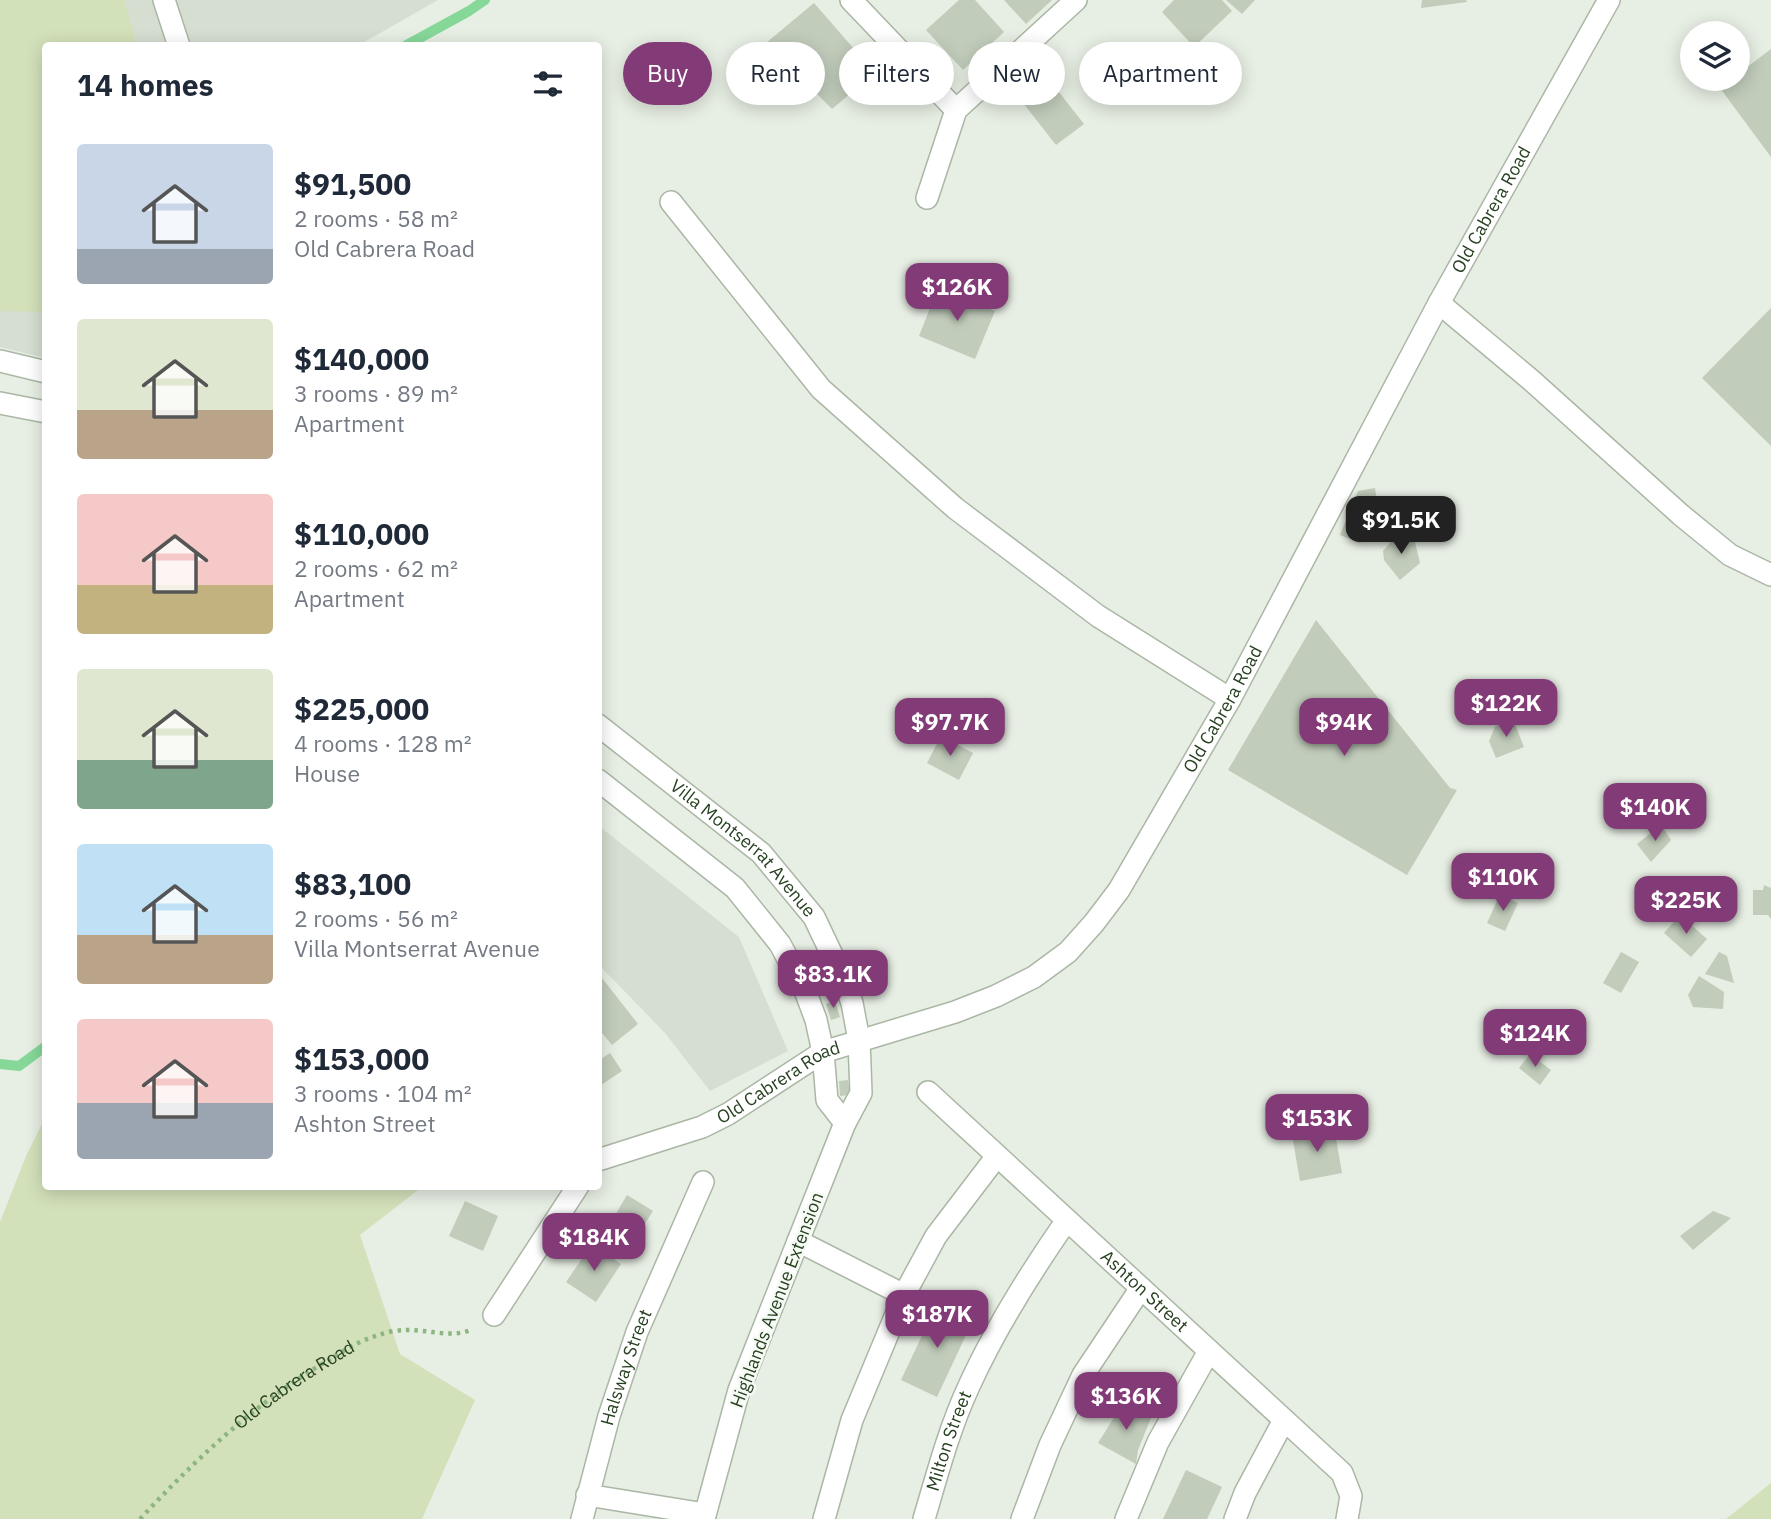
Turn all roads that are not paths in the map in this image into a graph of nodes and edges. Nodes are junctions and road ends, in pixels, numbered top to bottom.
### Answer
1 (164, 0) edge
2 (851, 0) edge
3 (1076, 0) edge
4 (1609, 0) edge
5 (178, 42) edge
6 (956, 110) junction
7 (927, 198) dead end
8 (671, 202) dead end
9 (1439, 303) junction
10 (0, 361) edge
11 (42, 371) edge
12 (0, 403) edge
13 (42, 411) edge
14 (1771, 575) edge
15 (1230, 699) junction
16 (602, 728) edge
17 (602, 783) edge
18 (859, 1040) junction
19 (823, 1052) junction
20 (928, 1092) dead end
21 (845, 1123) junction
22 (997, 1156) junction
23 (602, 1159) edge
24 (703, 1182) dead end
25 (575, 1190) edge
26 (1067, 1220) junction
27 (798, 1241) junction
28 (1141, 1288) junction
29 (904, 1296) junction
30 (494, 1315) road end
31 (1209, 1351) junction
32 (1284, 1420) junction
33 (587, 1495) junction
34 (704, 1516) edge
35 (582, 1519) edge
36 (824, 1519) edge
37 (924, 1519) edge
38 (1023, 1519) edge
39 (1126, 1519) edge
40 (1235, 1519) edge
41 (1347, 1519) edge

1 - 5 street
2 - 6 street
3 - 6 street
4 - 9 street, Old Cabrera Road
6 - 7 street
8 - 15 street
9 - 14 street
9 - 15 street, Old Cabrera Road
10 - 11 street
12 - 13 street
15 - 18 street, Old Cabrera Road
16 - 18 street, Villa Montserrat Avenue
17 - 19 street, Villa Montserrat Avenue
18 - 19 street, Old Cabrera Road
18 - 21 street, Highlands Avenue Extension
19 - 21 street
19 - 23 street, Old Cabrera Road
20 - 22 street, Ashton Street
21 - 27 street, Highlands Avenue Extension
22 - 26 street, Ashton Street
22 - 29 street
24 - 33 street, Halsway Street
25 - 30 street
26 - 28 street, Ashton Street
26 - 37 street, Milton Street
27 - 29 street
27 - 34 street, Highlands Avenue Extension
28 - 31 street, Ashton Street
28 - 38 street
29 - 36 street
31 - 32 street, Ashton Street
31 - 39 street
32 - 40 street
32 - 41 street, Ashton Street
33 - 34 street
33 - 35 street, Halsway Street

